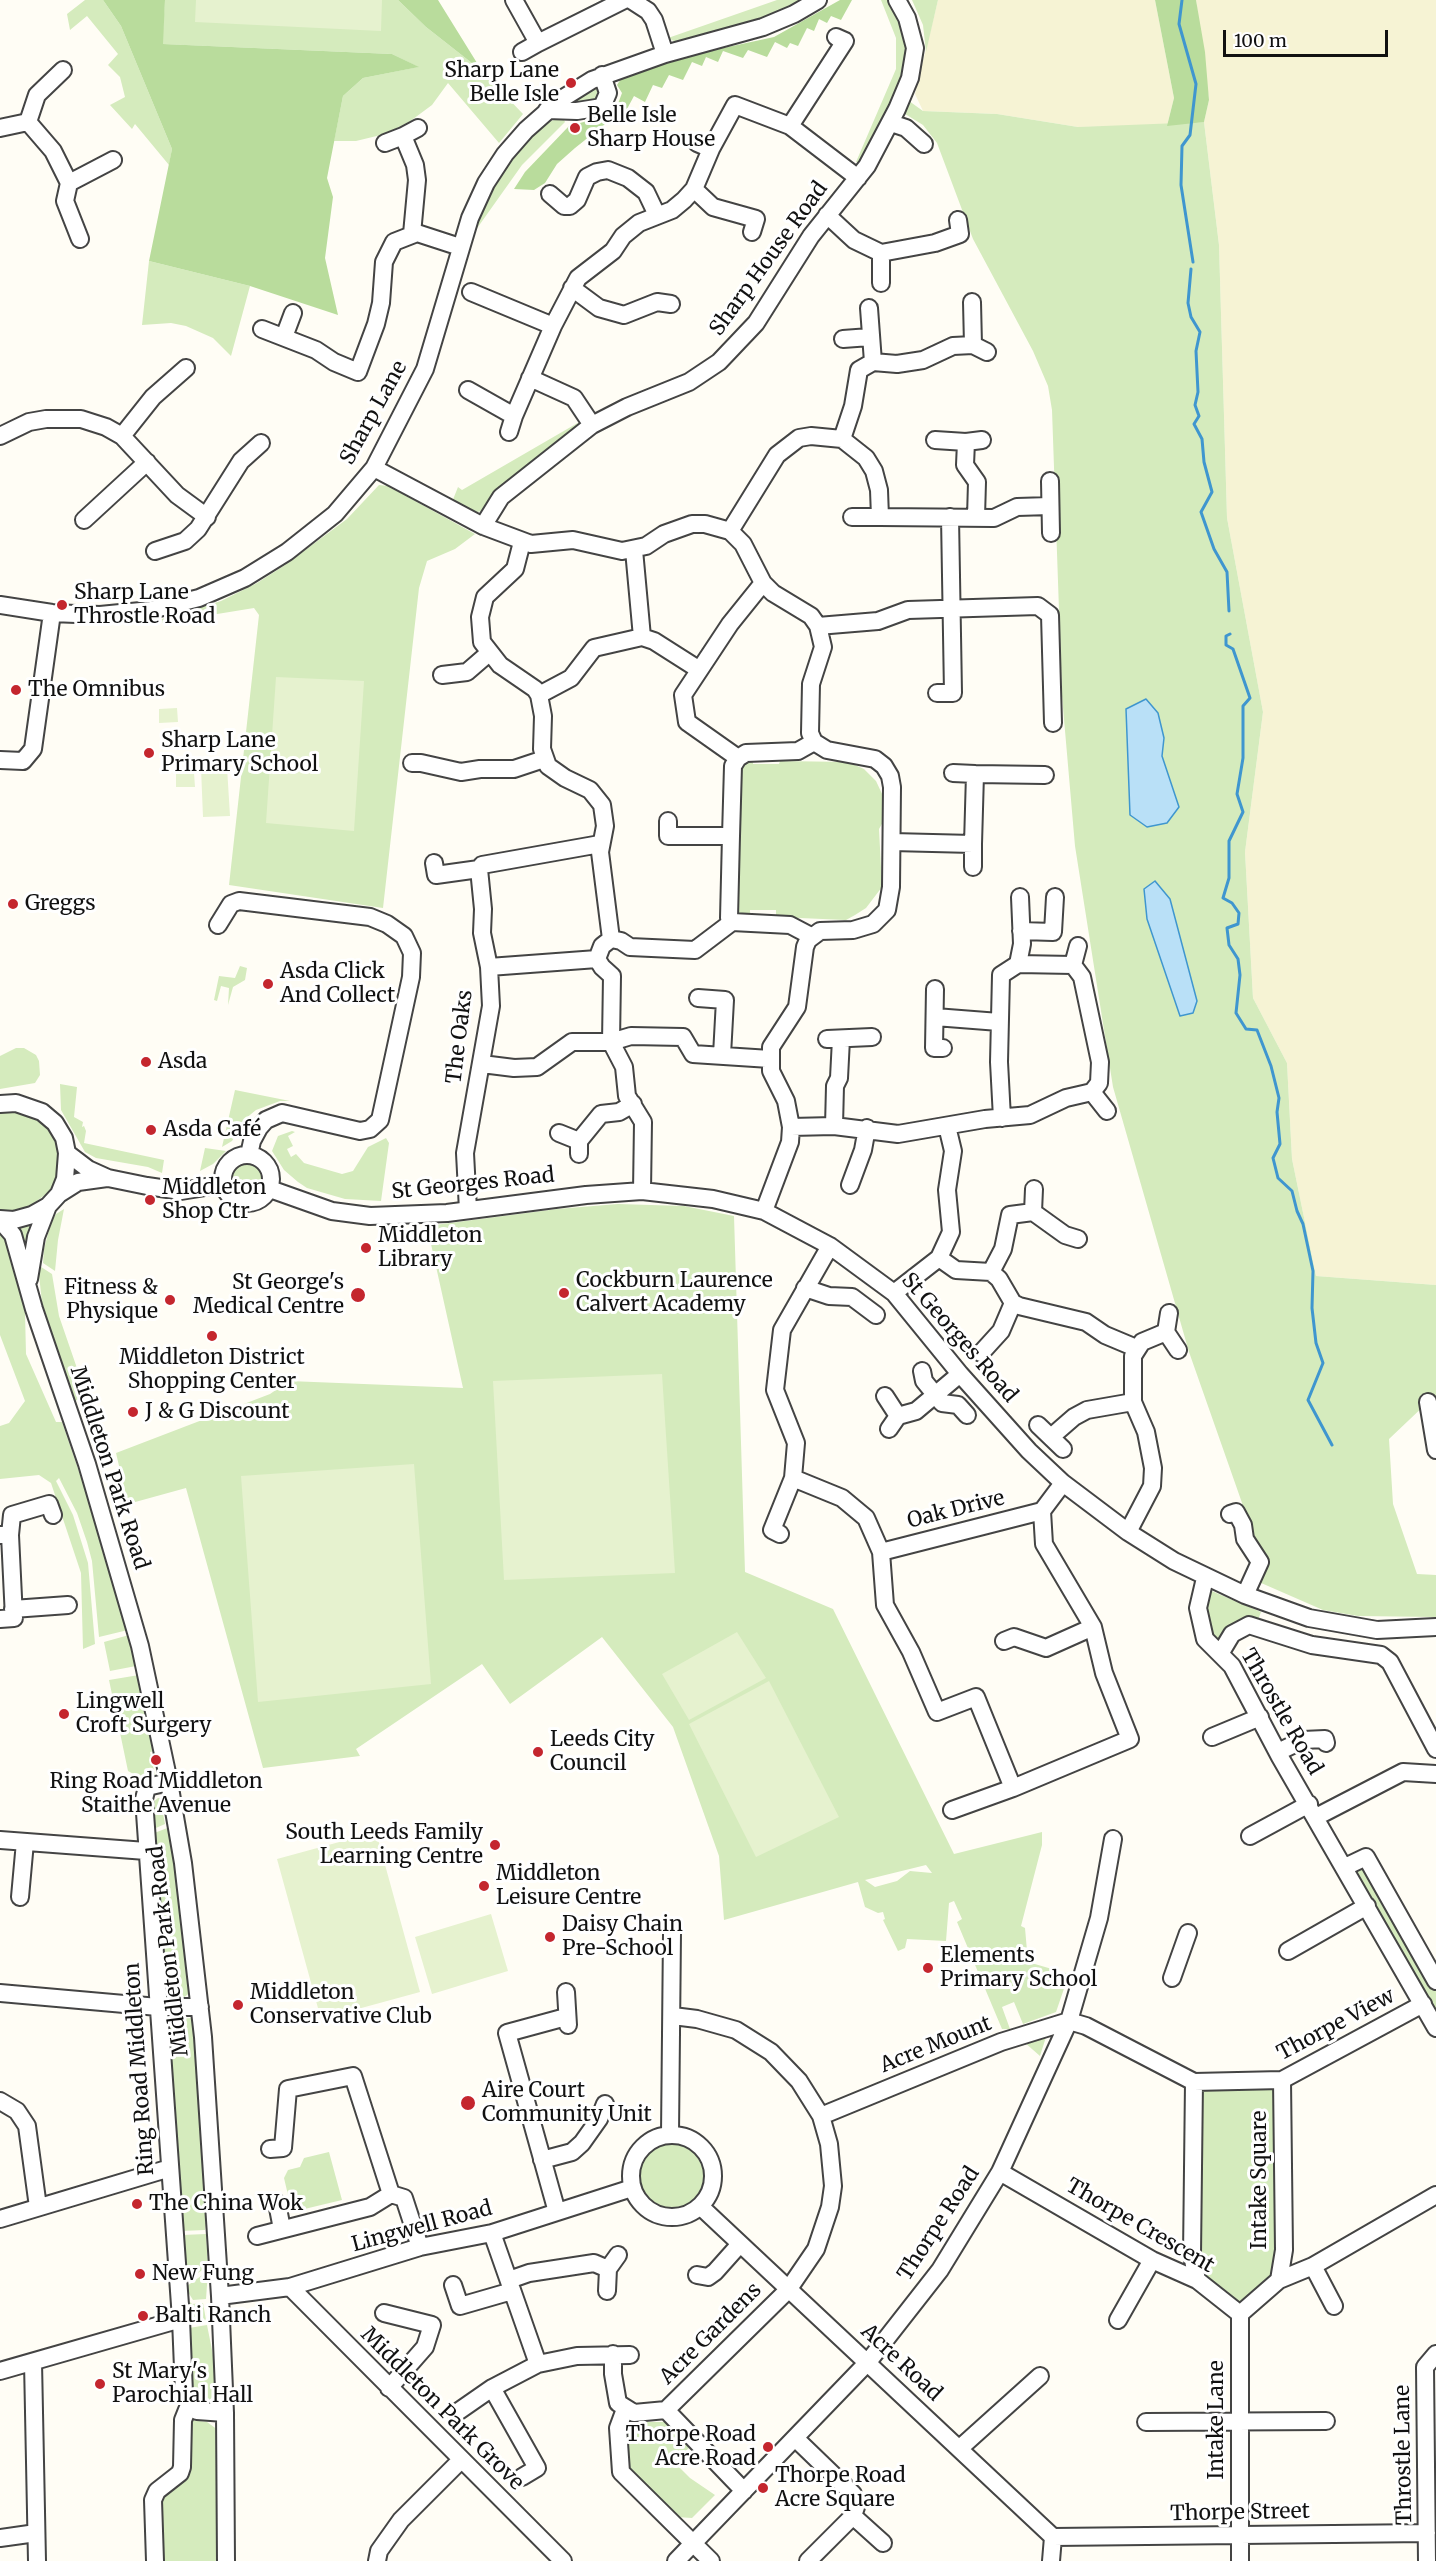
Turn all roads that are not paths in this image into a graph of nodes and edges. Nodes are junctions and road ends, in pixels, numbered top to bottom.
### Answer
1 (514, 0) edge
2 (624, 0) edge
3 (631, 0) edge
4 (818, 0) edge
5 (897, 0) edge
6 (846, 42) dead end
7 (538, 44) junction
8 (522, 52) dead end
9 (665, 54) junction
10 (63, 70) dead end
11 (602, 75) junction
12 (547, 110) junction
13 (28, 122) junction
14 (891, 123) junction
15 (790, 126) junction
16 (0, 128) edge
17 (418, 128) dead end
18 (403, 136) junction
19 (385, 143) dead end
20 (924, 144) dead end
21 (112, 160) dead end
22 (858, 178) junction
23 (69, 183) junction
24 (694, 189) junction
25 (550, 194) dead end
26 (657, 215) junction
27 (827, 216) junction
28 (773, 223) dead end
29 (962, 233) dead end
30 (412, 234) junction
31 (80, 239) dead end
32 (460, 247) junction
33 (881, 253) junction
34 (881, 283) dead end
35 (572, 288) junction
36 (471, 292) dead end
37 (660, 298) dead end
38 (972, 302) dead end
39 (869, 308) dead end
40 (293, 313) dead end
41 (553, 326) junction
42 (262, 329) dead end
43 (284, 337) junction
44 (870, 337) junction
45 (843, 339) dead end
46 (873, 362) junction
47 (186, 368) dead end
48 (530, 378) junction
49 (468, 390) dead end
50 (592, 425) junction
51 (0, 436) edge
52 (122, 436) junction
53 (842, 439) junction
54 (934, 441) dead end
55 (261, 443) dead end
56 (147, 462) junction
57 (374, 468) junction
58 (1050, 481) dead end
59 (1050, 506) junction
60 (207, 517) junction
61 (852, 517) dead end
62 (880, 517) junction
63 (976, 517) junction
64 (950, 518) junction
65 (84, 520) dead end
66 (483, 526) junction
67 (730, 531) junction
68 (1051, 533) dead end
69 (522, 542) junction
70 (634, 550) junction
71 (155, 551) dead end
72 (763, 583) junction
73 (0, 605) edge
74 (952, 608) junction
75 (52, 613) junction
76 (818, 626) junction
77 (642, 637) junction
78 (489, 653) junction
79 (698, 669) junction
80 (442, 675) dead end
81 (951, 693) dead end
82 (539, 694) junction
83 (1049, 718) dead end
84 (814, 742) junction
85 (738, 758) junction
86 (544, 759) junction
87 (0, 760) edge
88 (412, 764) dead end
89 (952, 773) dead end
90 (975, 774) junction
91 (1044, 775) dead end
92 (668, 821) dead end
93 (731, 836) junction
94 (892, 842) junction
95 (600, 844) junction
96 (973, 844) junction
97 (481, 867) junction
98 (973, 867) dead end
99 (436, 874) dead end
100 (1055, 897) dead end
101 (1017, 906) dead end
102 (732, 922) junction
103 (218, 925) dead end
104 (1021, 931) junction
105 (811, 936) junction
106 (611, 939) junction
107 (1078, 946) dead end
108 (597, 959) junction
109 (1018, 964) junction
110 (1073, 964) junction
111 (489, 967) junction
112 (935, 989) dead end
113 (698, 998) dead end
114 (935, 1017) junction
115 (999, 1022) junction
116 (872, 1037) dead end
117 (611, 1042) junction
118 (943, 1048) dead end
119 (722, 1055) junction
120 (770, 1059) junction
121 (482, 1064) junction
122 (1092, 1092) junction
123 (0, 1104) edge
124 (633, 1104) junction
125 (1107, 1111) dead end
126 (1002, 1118) junction
127 (834, 1126) junction
128 (948, 1126) junction
129 (791, 1127) junction
130 (867, 1128) junction
131 (559, 1133) dead end
132 (67, 1152) junction
133 (249, 1155) junction
134 (108, 1178) junction
135 (224, 1184) junction
136 (849, 1185) dead end
137 (270, 1188) junction
138 (1034, 1189) dead end
139 (642, 1191) junction
140 (53, 1200) junction
141 (468, 1210) junction
142 (764, 1212) junction
143 (1033, 1212) junction
144 (0, 1220) edge
145 (1078, 1239) dead end
146 (830, 1246) junction
147 (939, 1258) junction
148 (991, 1272) junction
149 (28, 1284) junction
150 (805, 1288) junction
151 (894, 1293) junction
152 (1013, 1303) junction
153 (1168, 1313) dead end
154 (876, 1315) dead end
155 (1166, 1332) junction
156 (1136, 1348) junction
157 (1178, 1350) dead end
158 (981, 1353) dead end
159 (922, 1371) dead end
160 (960, 1374) junction
161 (936, 1394) junction
162 (885, 1396) dead end
163 (1133, 1402) junction
164 (1428, 1402) dead end
165 (967, 1415) dead end
166 (1038, 1425) dead end
167 (1051, 1437) junction
168 (1063, 1449) dead end
169 (1436, 1450) edge
170 (793, 1478) junction
171 (1064, 1484) junction
172 (1233, 1509) dead end
173 (1042, 1511) junction
174 (53, 1515) dead end
175 (1128, 1532) junction
176 (780, 1534) dead end
177 (5, 1535) edge
178 (881, 1552) junction
179 (1205, 1578) junction
180 (1245, 1595) junction
181 (68, 1605) dead end
182 (7, 1614) edge
183 (1093, 1627) junction
184 (1436, 1627) edge
185 (1005, 1641) dead end
186 (1220, 1654) junction
187 (1260, 1717) junction
188 (1212, 1737) dead end
189 (1326, 1743) dead end
190 (1436, 1749) edge
191 (1278, 1752) junction
192 (1436, 1774) edge
193 (169, 1782) junction
194 (1013, 1788) junction
195 (952, 1810) dead end
196 (1312, 1810) junction
197 (1250, 1836) dead end
198 (1113, 1839) dead end
199 (0, 1840) edge
200 (25, 1842) junction
201 (146, 1851) junction
202 (1345, 1867) junction
203 (20, 1897) dead end
204 (1367, 1906) junction
205 (672, 1933) dead end
206 (1188, 1933) dead end
207 (1288, 1951) dead end
208 (1173, 1978) dead end
209 (1436, 1982) edge
210 (566, 1992) dead end
211 (0, 1993) edge
212 (1423, 2004) junction
213 (158, 2007) junction
214 (200, 2007) junction
215 (673, 2016) junction
216 (1069, 2021) junction
217 (1436, 2028) edge
218 (1282, 2080) junction
219 (1194, 2082) junction
220 (0, 2101) edge
221 (605, 2104) dead end
222 (821, 2116) junction
223 (670, 2134) junction
224 (270, 2149) dead end
225 (542, 2160) junction
226 (170, 2168) junction
227 (1000, 2172) junction
228 (632, 2188) junction
229 (391, 2194) junction
230 (1436, 2194) edge
231 (277, 2203) dead end
232 (38, 2206) junction
233 (700, 2206) junction
234 (557, 2212) junction
235 (0, 2219) edge
236 (282, 2229) junction
237 (492, 2233) junction
238 (257, 2236) dead end
239 (740, 2244) junction
240 (420, 2247) junction
241 (1152, 2260) junction
242 (1313, 2266) junction
243 (697, 2275) dead end
244 (1197, 2280) junction
245 (1279, 2280) junction
246 (453, 2285) dead end
247 (510, 2286) junction
248 (290, 2287) junction
249 (788, 2290) junction
250 (607, 2291) dead end
251 (220, 2296) junction
252 (1334, 2306) dead end
253 (384, 2313) dead end
254 (1240, 2314) junction
255 (181, 2319) junction
256 (1118, 2320) dead end
257 (1436, 2354) edge
258 (33, 2362) junction
259 (868, 2362) junction
260 (538, 2364) junction
261 (0, 2371) edge
262 (1040, 2376) dead end
263 (388, 2388) junction
264 (492, 2388) junction
265 (189, 2405) junction
266 (625, 2409) junction
267 (666, 2410) junction
268 (456, 2412) dead end
269 (225, 2413) junction
270 (1240, 2420) junction
271 (1326, 2421) dead end
272 (1146, 2422) dead end
273 (795, 2438) junction
274 (960, 2448) junction
275 (460, 2460) junction
276 (522, 2477) dead end
277 (744, 2491) junction
278 (853, 2516) junction
279 (36, 2533) junction
280 (1427, 2533) junction
281 (1240, 2536) junction
282 (1053, 2537) junction
283 (0, 2538) edge
284 (883, 2543) dead end
285 (693, 2544) junction
286 (37, 2561) edge
287 (155, 2561) edge
288 (226, 2561) edge
289 (377, 2561) edge
290 (563, 2561) edge
291 (676, 2561) edge
292 (711, 2561) edge
293 (808, 2561) edge
294 (1051, 2561) edge
295 (1240, 2561) edge
296 (1427, 2561) edge

1 - 7 street
2 - 7 street
3 - 9 street
4 - 9 street, Sharp Lane
5 - 14 street, Sharp House Road
6 - 15 street
7 - 8 street
9 - 11 street, Sharp Lane
10 - 13 street
11 - 12 street, Sharp Lane
11 - 12 street
12 - 32 street, Sharp Lane
13 - 16 street
13 - 23 street
14 - 20 street
14 - 22 street, Sharp House Road
15 - 22 street
15 - 24 street
17 - 18 street
18 - 19 street
18 - 30 street
21 - 23 street
22 - 27 street, Sharp House Road
23 - 31 street
24 - 26 street
24 - 28 street
25 - 26 street
26 - 35 street
27 - 33 street
27 - 50 street, Sharp House Road
29 - 33 street
30 - 32 street
30 - 43 street
32 - 57 street, Sharp Lane
33 - 34 street
35 - 37 street
35 - 41 street
36 - 41 street
38 - 46 street
39 - 44 street
40 - 43 street
41 - 48 street
42 - 43 street
44 - 45 street
44 - 46 street
46 - 53 street
47 - 52 street
48 - 49 street
48 - 50 street
50 - 66 street, Sharp House Road
51 - 52 street
52 - 56 street
53 - 62 street
53 - 67 street
54 - 63 street
55 - 60 street
56 - 60 street
56 - 65 street
57 - 66 street
57 - 75 street, Sharp Lane
58 - 59 street
59 - 63 street
59 - 68 street
60 - 71 street
61 - 62 street
62 - 64 street
63 - 64 street
64 - 74 street
66 - 69 street
67 - 70 street
67 - 72 street
69 - 70 street
69 - 78 street
70 - 77 street
72 - 76 street
72 - 79 street
73 - 75 street, Sharp Lane
74 - 76 street
74 - 81 street
74 - 83 street
75 - 87 street
76 - 84 street
77 - 79 street
77 - 82 street
78 - 80 street
78 - 82 street
79 - 85 street
82 - 86 street
84 - 85 street
84 - 94 street
85 - 93 street
86 - 88 street
86 - 95 street
89 - 90 street
90 - 91 street
90 - 96 street
92 - 93 street
93 - 102 street
94 - 96 street
94 - 105 street
95 - 97 street
95 - 106 street
96 - 98 street
97 - 99 street
97 - 111 street, The Oaks
100 - 104 street
101 - 104 street
102 - 105 street
102 - 106 street
103 - 133 street
104 - 109 street
105 - 120 street
106 - 108 street
107 - 110 street
108 - 111 street
108 - 117 street
109 - 110 street
109 - 115 street
110 - 122 street
111 - 121 street, The Oaks
112 - 114 street
113 - 119 street
114 - 115 street
114 - 118 street
115 - 126 street
116 - 127 street
117 - 119 street
117 - 121 street
117 - 124 street
119 - 120 street
120 - 129 street
121 - 141 street, The Oaks
122 - 125 street
122 - 126 street
123 - 132 street, Middleton Park Road
124 - 131 street
124 - 139 street
126 - 128 street
127 - 129 street
127 - 130 street
128 - 130 street
128 - 147 street
129 - 142 street
130 - 136 street
132 - 134 street
132 - 140 street, Middleton Park Road
133 - 135 street
133 - 137 street
134 - 135 street
134 - 140 street
135 - 137 street
137 - 141 street, St Georges Road
138 - 143 street
139 - 141 street, St Georges Road
139 - 142 street, St Georges Road
140 - 144 street, Middleton Park Road
140 - 149 street, Middleton Park Road
142 - 146 street, St Georges Road
143 - 145 street
143 - 148 street
144 - 149 street, Middleton Park Road
146 - 150 street
146 - 151 street, St Georges Road
147 - 148 street
147 - 151 street
148 - 152 street
149 - 193 street, Middleton Park Road
150 - 154 street
150 - 170 street
151 - 160 street, St Georges Road
152 - 156 street
152 - 158 street
153 - 155 street
155 - 156 street
155 - 157 street
156 - 163 street
159 - 161 street
160 - 161 street
160 - 171 street, St Georges Road
161 - 162 street
161 - 165 street
163 - 167 street
163 - 175 street
164 - 169 street
166 - 167 street
167 - 168 street
170 - 176 street
170 - 178 street
171 - 173 street
171 - 175 street, St Georges Road
172 - 180 street
173 - 178 street, Oak Drive
173 - 183 street
174 - 177 street
175 - 179 street, St Georges Road
177 - 182 street
178 - 194 street
179 - 180 street, St Georges Road
179 - 186 street, Throstle Road
180 - 184 street, St Georges Road
181 - 182 street
183 - 185 street
183 - 194 street
186 - 187 street, Throstle Road
186 - 190 street
187 - 188 street
187 - 191 street, Throstle Road
189 - 191 street
191 - 196 street, Throstle Road
192 - 196 street
193 - 201 street, Ring Road Middleton
193 - 214 street, Middleton Park Road
194 - 195 street
196 - 197 street
196 - 202 street, Throstle Road
198 - 216 street, Thorpe Road
199 - 200 street
200 - 201 street
200 - 203 street
201 - 213 street, Ring Road Middleton
202 - 204 street, Throstle Road
202 - 209 street
204 - 207 street
204 - 212 street, Throstle Road
205 - 215 street
206 - 208 street
210 - 225 street
211 - 213 street
212 - 217 street, Throstle Road
212 - 218 street, Thorpe View
213 - 214 street
213 - 226 street, Ring Road Middleton
214 - 251 street, Middleton Park Road
215 - 222 street, Acre Gardens
215 - 223 street
216 - 219 street, Thorpe View
216 - 222 street, Acre Mount
216 - 227 street, Thorpe Road
218 - 219 street, Thorpe View
218 - 245 street, Intake Square
219 - 244 street
220 - 232 street
221 - 225 street
222 - 249 street, Acre Gardens
223 - 228 street
223 - 233 street
224 - 229 street
225 - 234 street
226 - 232 street
226 - 255 street, Ring Road Middleton
227 - 241 street, Thorpe Crescent
227 - 259 street, Thorpe Road
228 - 233 street
228 - 234 street, Lingwell Road
229 - 236 street
229 - 240 street
230 - 242 street
231 - 236 street
232 - 235 street
233 - 239 street, Acre Road
234 - 237 street, Lingwell Road
236 - 238 street
237 - 240 street, Lingwell Road
237 - 247 street
239 - 243 street
239 - 249 street, Acre Road
240 - 248 street, Lingwell Road
241 - 244 street, Thorpe Crescent
241 - 256 street
242 - 245 street
242 - 252 street
244 - 254 street, Thorpe Crescent
245 - 254 street
246 - 247 street
247 - 250 street
247 - 260 street
248 - 251 street, Lingwell Road
248 - 263 street, Middleton Park Grove
249 - 259 street, Acre Road
249 - 267 street, Acre Gardens
251 - 269 street, Middleton Park Road
253 - 263 street
254 - 270 street, Intake Lane
255 - 258 street
255 - 265 street, Ring Road Middleton
257 - 280 street, Throstle Lane
258 - 261 street
258 - 279 street
259 - 273 street, Thorpe Road
259 - 274 street, Acre Road
260 - 264 street
260 - 266 street
262 - 274 street
263 - 275 street, Middleton Park Grove
264 - 268 street
264 - 276 street
265 - 269 street
265 - 287 street
266 - 267 street
266 - 285 street
267 - 277 street
269 - 288 street, Middleton Park Road
270 - 271 street
270 - 272 street
270 - 281 street, Intake Lane
273 - 277 street, Thorpe Road
273 - 278 street
274 - 282 street, Acre Road
275 - 289 street
275 - 290 street, Middleton Park Grove
277 - 285 street, Thorpe Road
278 - 284 street
278 - 293 street
279 - 283 street
279 - 286 street
280 - 281 street, Thorpe Street
280 - 296 street, Throstle Lane
281 - 282 street, Thorpe Street
281 - 295 street, Intake Lane
282 - 294 street
285 - 291 street, Thorpe Road
285 - 292 street

